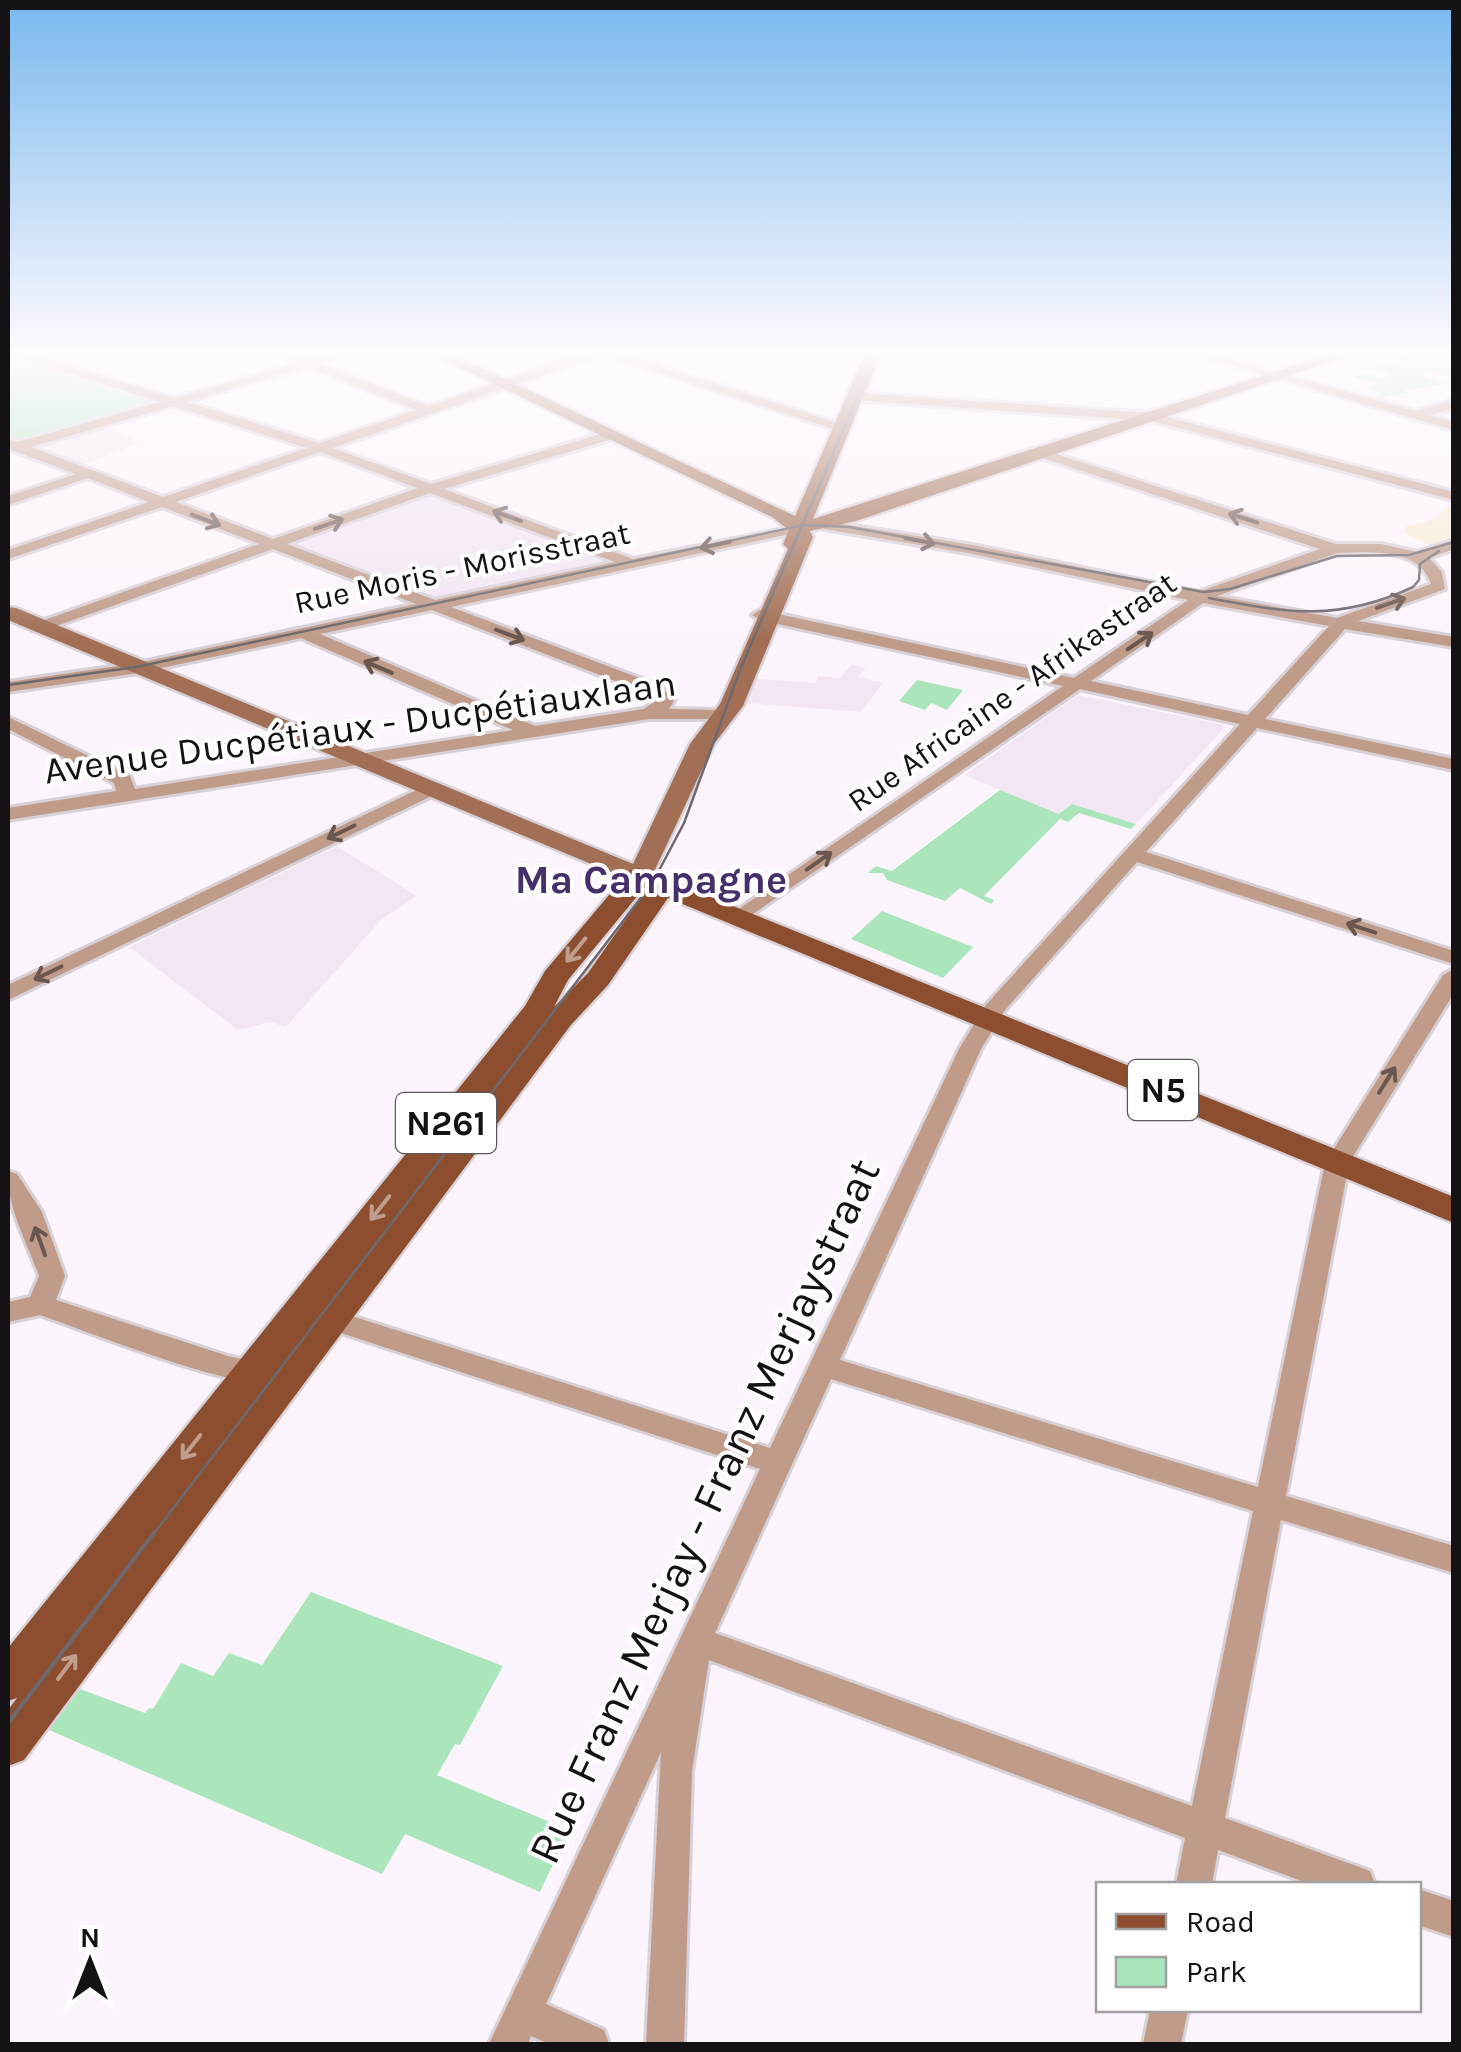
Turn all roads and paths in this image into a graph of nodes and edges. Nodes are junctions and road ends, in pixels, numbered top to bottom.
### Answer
1 (11, 447) edge
2 (315, 447) edge
3 (323, 447) edge
4 (571, 447) edge
5 (636, 447) edge
6 (834, 447) edge
7 (1060, 447) edge
8 (1266, 447) edge
9 (319, 448) junction
10 (1041, 453) junction
11 (88, 474) junction
12 (430, 488) junction
13 (1454, 496) edge
14 (8, 501) edge
15 (160, 502) junction
16 (824, 525) junction
17 (800, 528) junction
18 (270, 544) junction
19 (1454, 544) edge
20 (1335, 549) junction
21 (8, 555) edge
22 (1416, 557) junction
23 (630, 562) junction
24 (1447, 589) edge
25 (1203, 596) junction
26 (432, 606) junction
27 (8, 614) edge
28 (764, 616) junction
29 (1343, 621) junction
30 (39, 626) junction
31 (304, 633) junction
32 (1454, 642) edge
33 (138, 668) junction
34 (1076, 684) junction
35 (8, 687) edge
36 (649, 714) junction
37 (722, 714) junction
38 (1250, 721) junction
39 (8, 722) edge
40 (533, 732) junction
41 (361, 760) junction
42 (1454, 766) edge
43 (429, 790) junction
44 (127, 796) junction
45 (8, 814) edge
46 (1132, 854) junction
47 (651, 881) junction
48 (740, 916) junction
49 (1454, 958) edge
50 (1454, 975) edge
51 (8, 993) edge
52 (988, 1018) junction
53 (1336, 1163) junction
54 (8, 1180) edge
55 (1454, 1211) edge
56 (40, 1305) junction
57 (8, 1312) edge
58 (315, 1315) junction
59 (823, 1366) junction
60 (268, 1376) junction
61 (778, 1463) junction
62 (1268, 1503) junction
63 (1454, 1560) edge
64 (696, 1640) junction
65 (8, 1682) edge
66 (8, 1745) edge
67 (1204, 1829) junction
68 (1194, 1882) edge
69 (1351, 1882) edge
70 (1421, 1908) edge
71 (1454, 1920) edge
72 (1169, 2012) edge
73 (516, 2028) edge
74 (590, 2044) edge
75 (665, 2044) edge
76 (1162, 2044) edge

1 - 11 street
2 - 9 street
3 - 9 street
4 - 12 street
5 - 17 main road
6 - 17 main road, N261
7 - 10 main road
8 - 13 street
9 - 12 street
9 - 15 street
10 - 16 main road
20 -> 10 street
11 - 14 street
11 - 15 street
18 -> 12 street
23 -> 12 street
15 -> 18 street
15 - 21 street
16 - 17 main road
16 -> 25 street
17 -> 23 street, Rue Moris - Morisstraat
17 - 28 main road, N261
18 - 26 street
18 - 30 street
19 - 22 street
20 - 22 street
20 - 25 street, Rue Africaine - Afrikastraat
22 - 24 street
23 - 26 street, Rue Moris - Morisstraat
29 -> 24 street
25 - 29 street
34 -> 25 street, Rue Africaine - Afrikastraat
26 - 31 street, Rue Moris - Morisstraat
26 -> 36 street
27 - 30 main road, N5
28 - 34 street
28 - 37 main road, N261
29 - 32 street
29 - 38 street, Rue Franz Merjay - Franz Merjaystraat
30 - 33 main road, N5
31 - 33 street, Rue Moris - Morisstraat
40 -> 31 street
33 - 35 street, Rue Moris - Morisstraat
33 - 41 main road, N5
34 - 38 street
48 -> 34 street, Rue Africaine - Afrikastraat
36 - 37 street, Avenue Ducpétiaux - Ducpétiauxlaan
36 - 40 street, Avenue Ducpétiaux - Ducpétiauxlaan
37 - 47 main road, N261
38 - 42 street
38 - 46 street, Rue Franz Merjay - Franz Merjaystraat
39 - 44 street
40 - 41 street, Avenue Ducpétiaux - Ducpétiauxlaan
41 - 43 main road, N5
41 - 44 street, Avenue Ducpétiaux - Ducpétiauxlaan
43 - 47 main road, N5
43 -> 51 street
44 - 45 street, Avenue Ducpétiaux - Ducpétiauxlaan
49 -> 46 street
46 - 52 street, Rue Franz Merjay - Franz Merjaystraat
47 - 48 main road, N5
47 - 58 main road, N261
48 - 52 main road, N5
53 -> 50 street
52 - 53 main road, N5
52 - 59 street, Rue Franz Merjay - Franz Merjaystraat
53 - 55 main road, N5
53 - 62 street
56 -> 54 street
56 - 57 street
56 - 60 street
58 - 60 main road, N261
58 - 61 street
59 - 61 street, Rue Franz Merjay - Franz Merjaystraat
59 - 62 street
60 -> 65 main road, N261
66 -> 60 main road, N261
61 - 64 street, Rue Franz Merjay - Franz Merjaystraat
62 - 63 street
62 - 67 street
64 - 67 street
64 - 73 street, Rue Franz Merjay - Franz Merjaystraat
64 - 75 street
67 - 68 street
67 - 69 street
70 - 71 street
72 - 76 street
73 - 74 street

